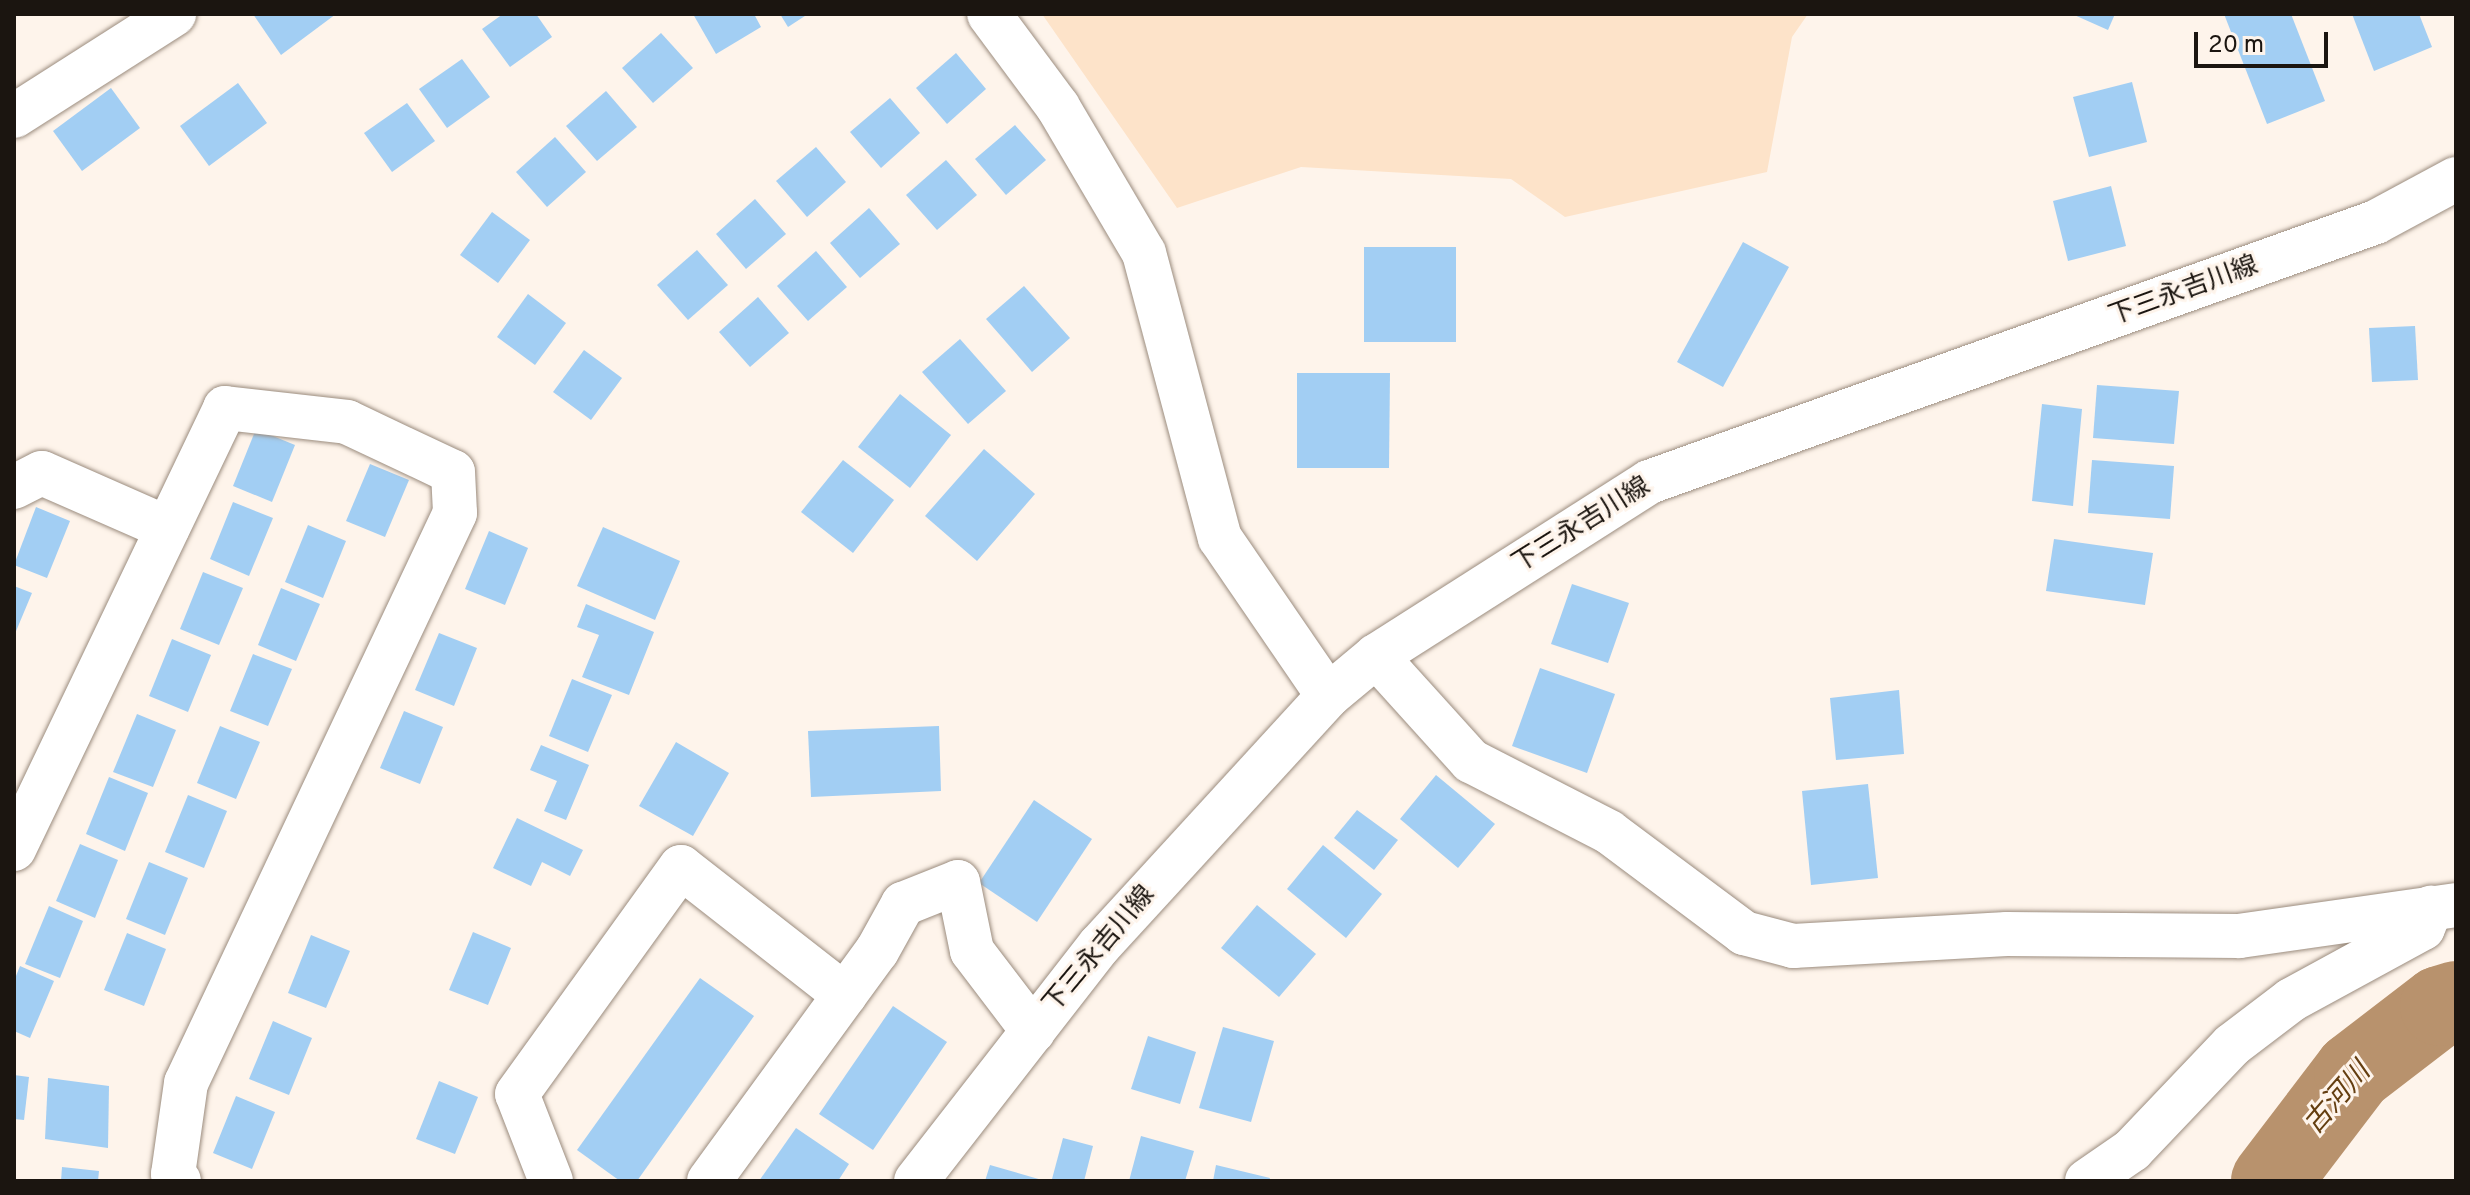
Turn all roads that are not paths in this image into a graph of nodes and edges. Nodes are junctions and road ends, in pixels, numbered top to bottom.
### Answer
1 (174, 14) edge
2 (989, 14) edge
3 (14, 116) edge
4 (2456, 179) edge
5 (14, 487) edge
6 (167, 528) junction
7 (1376, 656) junction
8 (1328, 696) junction
9 (14, 849) edge
10 (2444, 907) edge
11 (845, 995) junction
12 (1033, 1031) junction
13 (179, 1181) edge
14 (551, 1181) edge
15 (709, 1181) edge
16 (916, 1181) edge
17 (2087, 1181) edge

1 - 3 street
2 - 8 street
4 - 7 street, 下三永吉川線
5 - 6 street
6 - 9 street
6 - 13 street
7 - 8 street, 下三永吉川線
7 - 10 street
8 - 12 street, 下三永吉川線
10 - 17 street
11 - 12 street
11 - 14 street
11 - 15 street
12 - 16 street, 下三永吉川線

